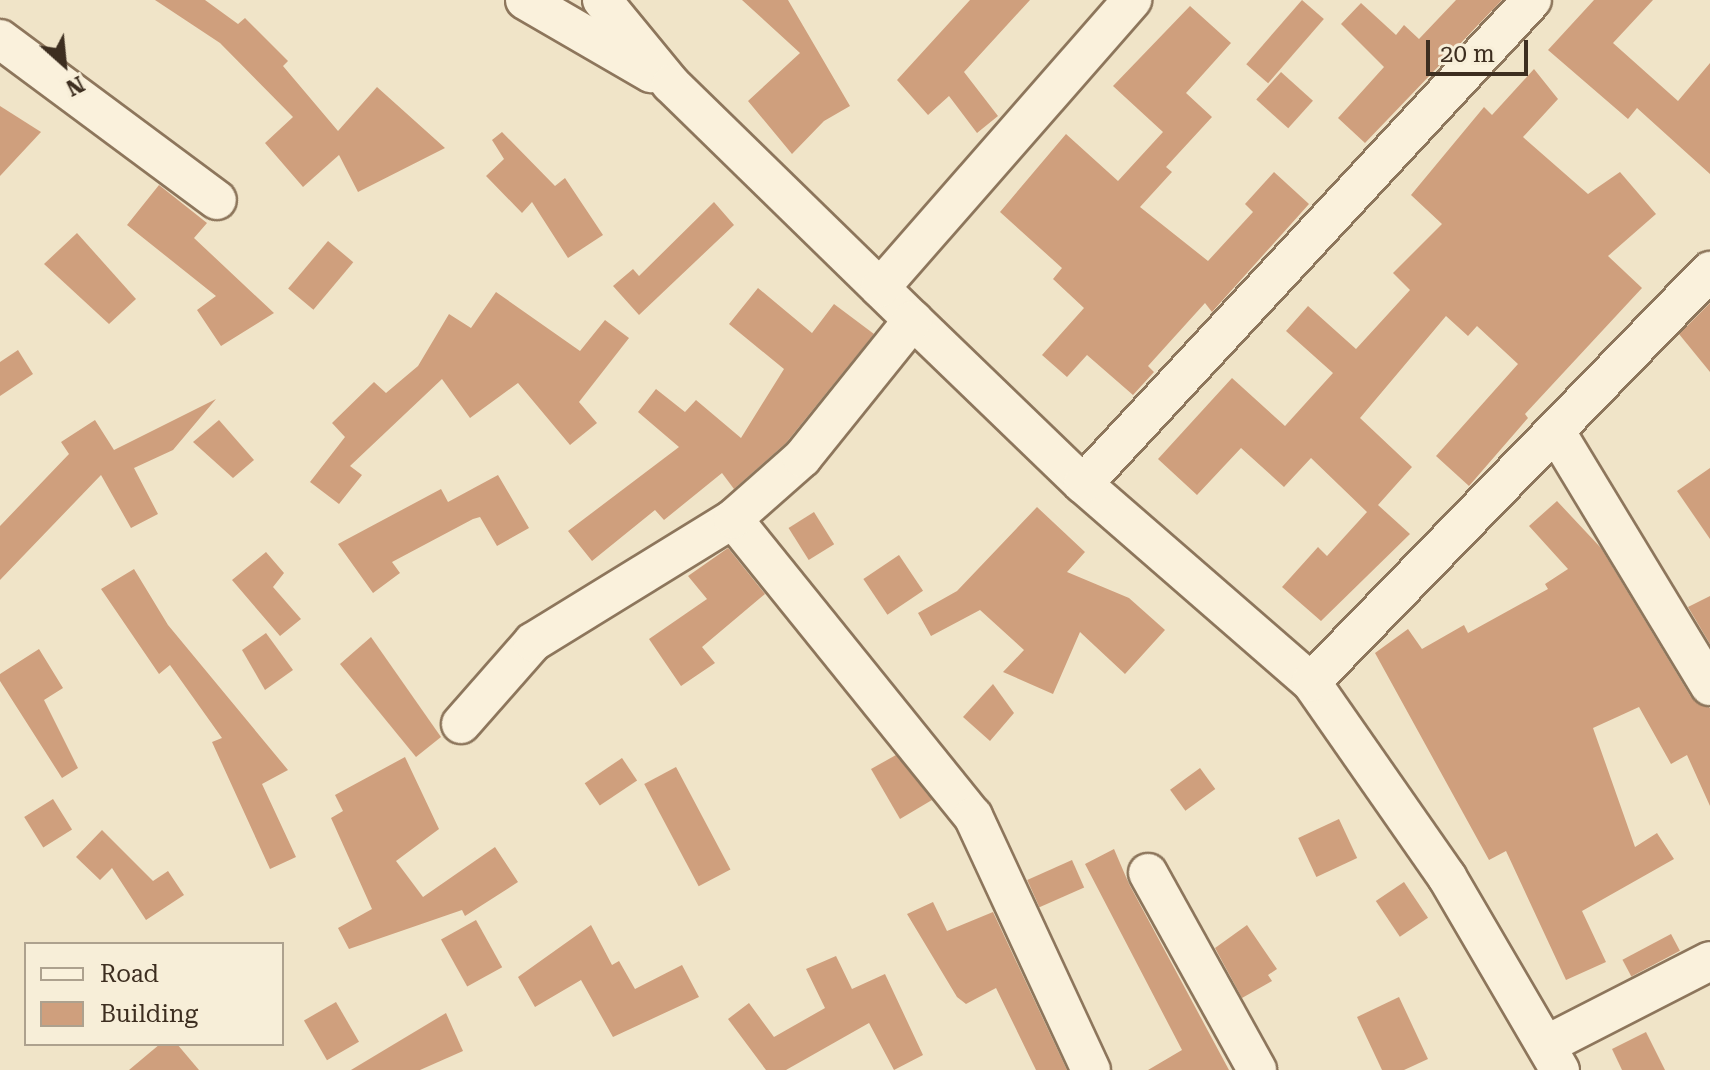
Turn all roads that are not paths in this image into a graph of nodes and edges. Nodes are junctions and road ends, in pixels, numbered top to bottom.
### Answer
1 (525, 0) edge
2 (602, 0) edge
3 (1132, 0) edge
4 (1532, 0) edge
5 (0, 39) edge
6 (671, 84) junction
7 (217, 200) dead end
8 (1710, 271) edge
9 (880, 288) junction
10 (913, 320) junction
11 (1556, 432) junction
12 (1083, 484) junction
13 (733, 519) junction
14 (1311, 682) junction
15 (1710, 686) edge
16 (461, 724) dead end
17 (1148, 873) dead end
18 (1710, 961) edge
19 (1553, 1058) edge
20 (1091, 1070) edge
21 (1257, 1070) edge

1 - 6 street
2 - 6 street
3 - 9 street
4 - 12 street
5 - 7 street
6 - 9 street
8 - 11 street
9 - 10 street
10 - 12 street
10 - 13 street
11 - 14 street
11 - 15 street
12 - 14 street
13 - 16 street
13 - 20 street
14 - 19 street
17 - 21 street
18 - 19 street

